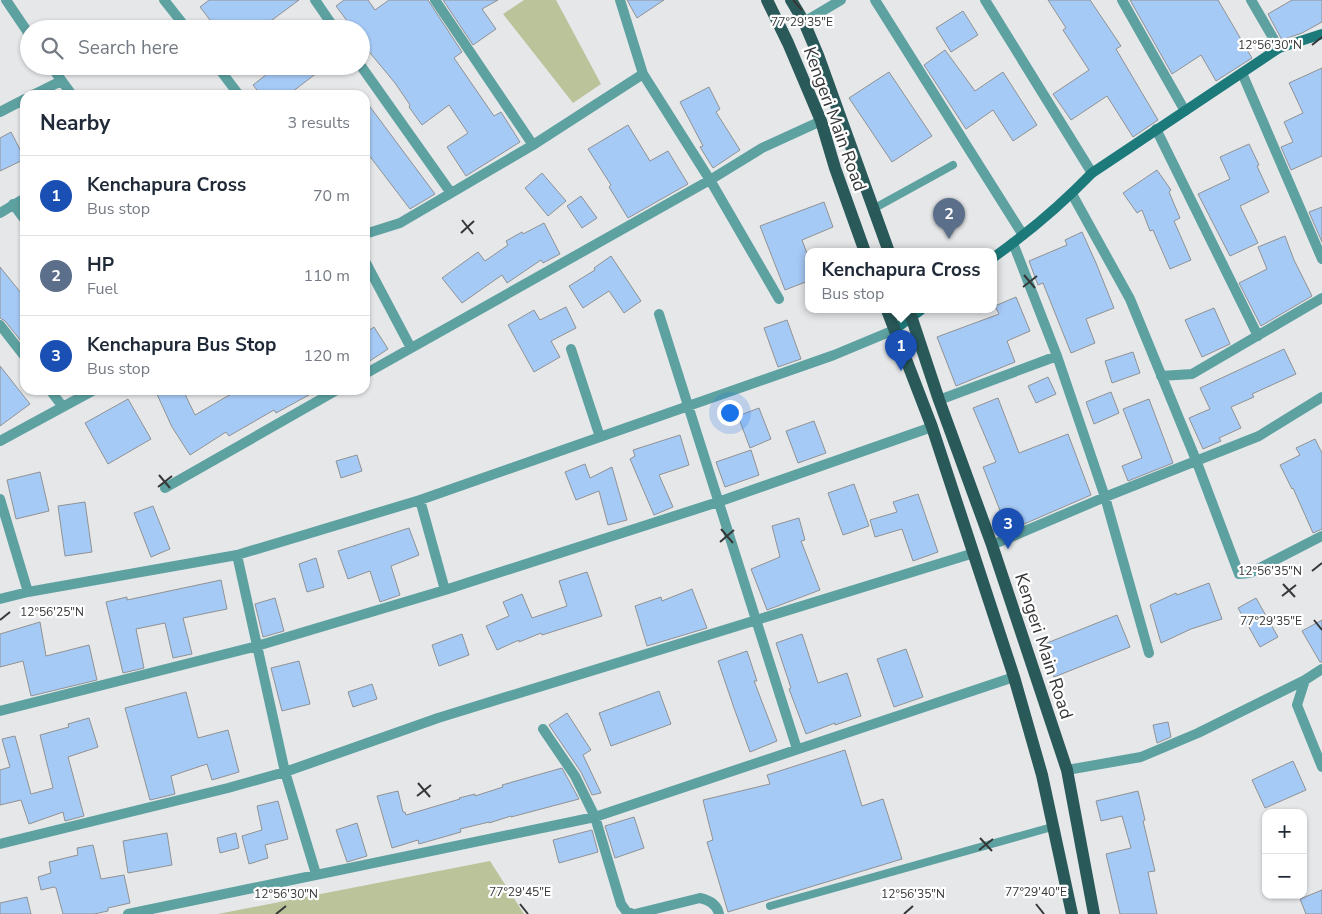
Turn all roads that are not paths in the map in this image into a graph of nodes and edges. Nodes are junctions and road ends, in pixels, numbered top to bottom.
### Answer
1 (6, 0) edge
2 (164, 0) edge
3 (315, 0) edge
4 (435, 0) edge
5 (620, 0) edge
6 (767, 0) edge
7 (791, 0) edge
8 (841, 0) edge
9 (875, 0) edge
10 (985, 0) edge
11 (1122, 0) edge
12 (1252, 0) edge
13 (180, 20) edge
14 (329, 20) edge
15 (20, 21) edge
16 (804, 22) junction
17 (1322, 34) edge
18 (1279, 48) junction
19 (1242, 73) junction
20 (642, 74) junction
21 (56, 75) edge
22 (224, 75) edge
23 (367, 75) edge
24 (60, 81) junction
25 (43, 90) edge
26 (68, 90) edge
27 (235, 90) edge
28 (20, 102) edge
29 (1185, 110) junction
30 (0, 112) edge
31 (821, 121) junction
32 (1156, 129) junction
33 (533, 144) junction
34 (954, 165) dead end
35 (1092, 172) junction
36 (710, 180) junction
37 (451, 193) junction
38 (1072, 194) junction
39 (20, 200) edge
40 (13, 204) junction
41 (873, 209) junction
42 (0, 213) edge
43 (20, 213) edge
44 (370, 232) edge
45 (1023, 236) junction
46 (1013, 243) junction
47 (864, 248) edge
48 (888, 248) edge
49 (997, 255) edge
50 (1322, 259) edge
51 (370, 270) edge
52 (1322, 298) edge
53 (778, 299) dead end
54 (887, 313) edge
55 (913, 313) edge
56 (914, 313) edge
57 (659, 314) dead end
58 (0, 325) edge
59 (894, 330) junction
60 (1258, 336) junction
61 (411, 348) junction
62 (571, 349) dead end
63 (20, 351) edge
64 (1057, 356) junction
65 (370, 371) edge
66 (1161, 376) junction
67 (54, 395) edge
68 (85, 395) edge
69 (328, 395) edge
70 (1322, 397) edge
71 (939, 400) junction
72 (689, 405) junction
73 (63, 407) junction
74 (932, 427) junction
75 (600, 437) junction
76 (0, 441) edge
77 (1196, 460) junction
78 (165, 488) dead end
79 (1105, 497) junction
80 (0, 499) edge
81 (420, 500) junction
82 (718, 502) junction
83 (1, 510) edge
84 (1322, 536) edge
85 (992, 545) junction
86 (974, 553) junction
87 (237, 555) junction
88 (445, 590) junction
89 (28, 592) junction
90 (0, 599) edge
91 (755, 620) junction
92 (257, 646) junction
93 (1149, 653) dead end
94 (1322, 669) edge
95 (1014, 677) junction
96 (1305, 680) junction
97 (0, 710) edge
98 (543, 729) dead end
99 (797, 749) junction
100 (1322, 766) edge
101 (1067, 770) junction
102 (286, 772) junction
103 (595, 817) junction
104 (1052, 827) junction
105 (0, 844) edge
106 (316, 874) junction
107 (770, 906) dead end
108 (630, 913) edge
109 (128, 914) edge
110 (719, 914) edge
111 (1072, 914) edge
112 (1094, 914) edge

1 - 15 street
2 - 13 street
3 - 14 street
4 - 33 street
5 - 20 street
6 - 31 main road, Kengeri Main Road
7 - 16 main road, Kengeri Main Road
8 - 16 street
9 - 45 street
10 - 35 street
11 - 29 street
12 - 18 street
16 - 41 main road, Kengeri Main Road
17 - 18 street
18 - 19 street
19 - 29 street
19 - 50 street
20 - 33 street
20 - 36 street
21 - 24 street
22 - 27 street
23 - 37 street
24 - 25 street
24 - 26 street
28 - 30 street
29 - 32 street
31 - 36 street
31 - 47 main road, Kengeri Main Road
32 - 35 street
32 - 60 street
33 - 37 street
34 - 41 lane
35 - 38 street
36 - 53 street
36 - 61 street
37 - 44 street
38 - 45 street
38 - 66 street
39 - 40 street
40 - 42 street
40 - 43 street
41 - 48 main road, Kengeri Main Road
45 - 46 street
46 - 49 street
46 - 64 street
51 - 61 street
52 - 60 street
54 - 59 main road
55 - 59 street
56 - 71 main road, Kengeri Main Road
57 - 72 street
58 - 63 street
59 - 72 street
59 - 74 main road
60 - 66 street
61 - 65 street
62 - 75 street
64 - 71 street
64 - 79 street
66 - 77 street
67 - 73 street
68 - 73 street
69 - 78 street
70 - 77 street
71 - 85 main road, Kengeri Main Road
72 - 75 street
72 - 82 street
73 - 76 street
74 - 82 street
74 - 86 main road
75 - 81 street
77 - 79 street
77 - 84 street
79 - 85 street
79 - 93 street
80 - 83 street
81 - 87 street
81 - 88 street
82 - 88 street
82 - 91 street
83 - 89 street
85 - 101 main road, Kengeri Main Road
86 - 91 street
86 - 95 main road
87 - 89 street
87 - 92 street
88 - 92 street
89 - 90 street
91 - 99 street
91 - 102 street
92 - 97 street
92 - 102 street
94 - 96 street
95 - 99 street
95 - 104 main road
96 - 100 street
96 - 101 street
98 - 103 street
99 - 103 street
101 - 112 main road, Kengeri Main Road
102 - 105 street
102 - 106 street
103 - 106 street
103 - 108 street
104 - 107 lane
104 - 111 main road
106 - 109 street
108 - 110 street

